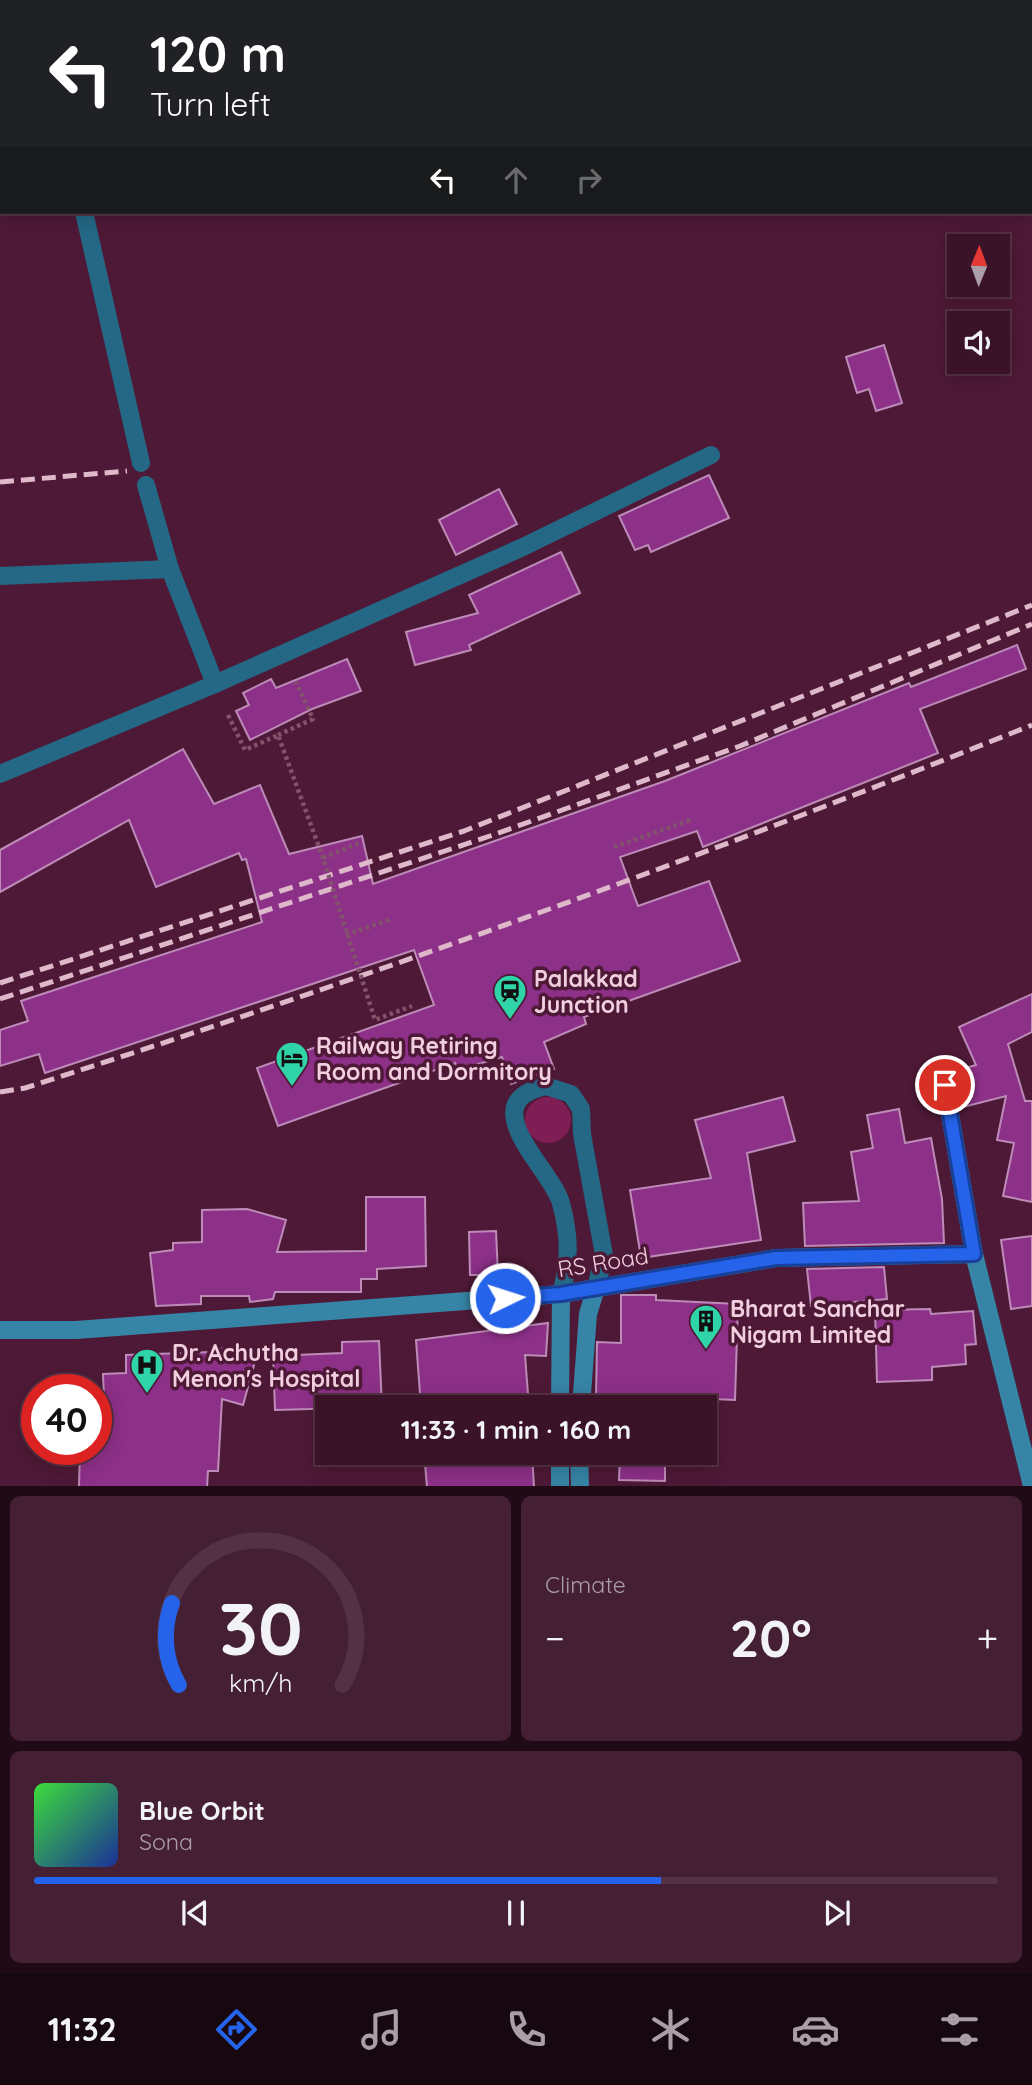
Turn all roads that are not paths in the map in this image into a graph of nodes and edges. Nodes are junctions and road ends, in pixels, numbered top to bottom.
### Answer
1 (84, 214) edge
2 (711, 455) dead end
3 (141, 463) dead end
4 (146, 485) dead end
5 (170, 569) junction
6 (0, 576) edge
7 (215, 684) junction
8 (0, 774) edge
9 (945, 1085) dead end
10 (974, 1254) junction
11 (596, 1288) junction
12 (561, 1294) junction
13 (0, 1330) edge
14 (560, 1395) edge
15 (582, 1395) edge
16 (560, 1465) edge
17 (579, 1465) edge
18 (560, 1486) edge
19 (580, 1486) edge
20 (1032, 1486) edge

1 - 3 street
2 - 7 street
4 - 5 street
5 - 6 street
5 - 7 street
7 - 8 street
9 - 10 street
10 - 11 street, RS Road
10 - 20 street
11 - 12 street, RS Road
11 - 12 street
11 - 15 street
12 - 13 street, RS Road
12 - 14 street
16 - 18 street
17 - 19 street

